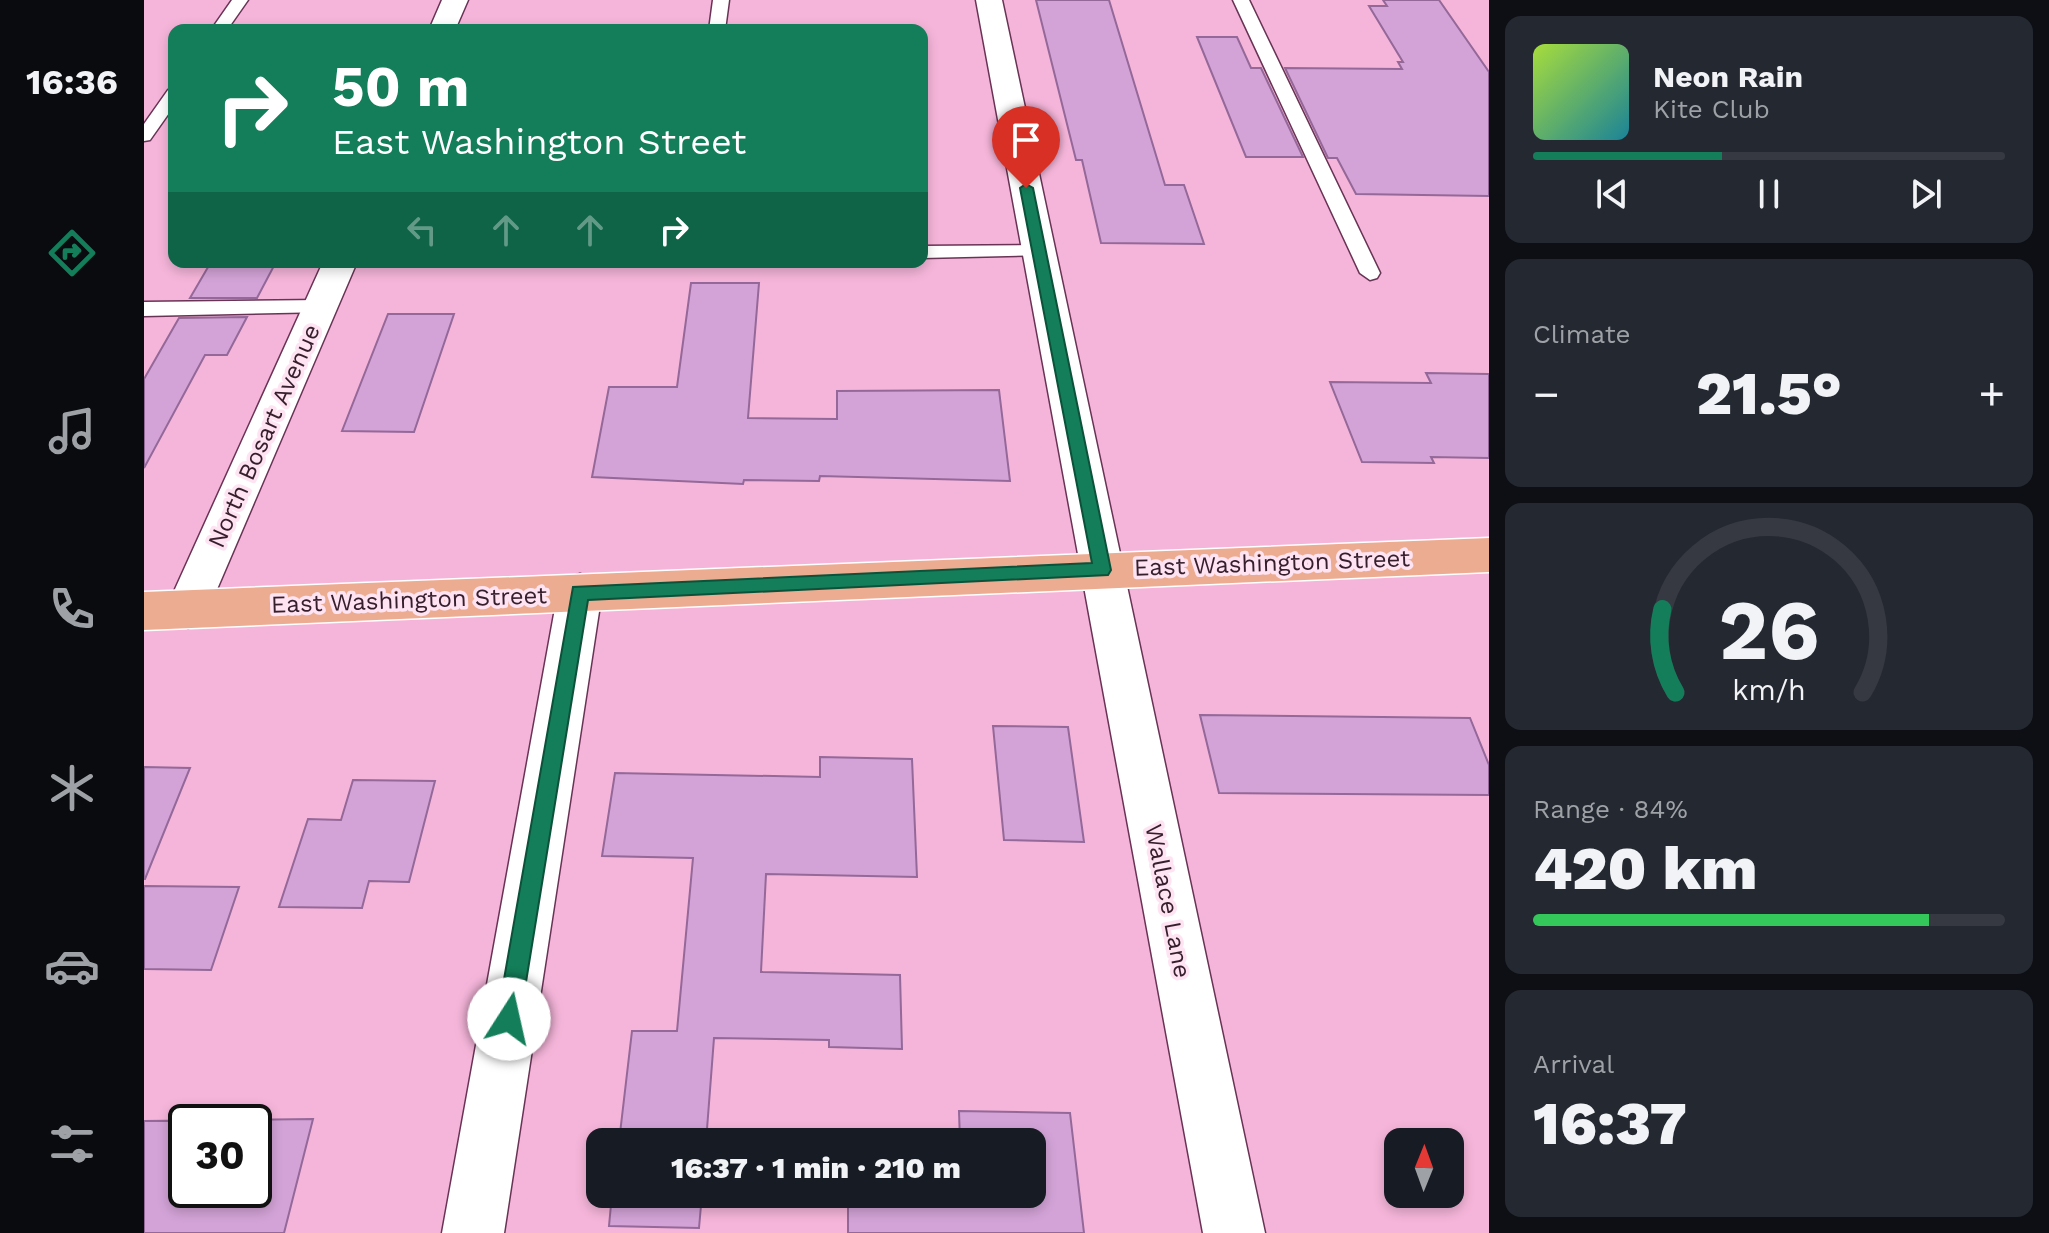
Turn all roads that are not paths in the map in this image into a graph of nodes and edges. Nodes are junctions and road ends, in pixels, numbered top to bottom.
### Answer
1 (240, 0) edge
2 (455, 0) edge
3 (721, 0) edge
4 (989, 0) edge
5 (1241, 0) edge
6 (223, 24) edge
7 (445, 24) edge
8 (718, 24) edge
9 (168, 102) edge
10 (144, 136) edge
11 (1039, 251) junction
12 (928, 252) edge
13 (337, 268) edge
14 (1370, 273) dead end
15 (321, 307) junction
16 (144, 309) edge
17 (1489, 555) edge
18 (1102, 570) junction
19 (580, 592) junction
20 (188, 609) junction
21 (144, 611) edge
22 (473, 1233) edge
23 (1234, 1233) edge

1 - 6 lane
2 - 7 street
3 - 8 lane
4 - 11 street, Wallace Lane
5 - 14 lane
9 - 10 lane
11 - 12 lane
11 - 18 street, Wallace Lane
13 - 15 street, North Bosart Avenue
15 - 16 lane
15 - 20 street, North Bosart Avenue
17 - 18 main road, East Washington Street
18 - 19 main road, East Washington Street
18 - 23 street, Wallace Lane
19 - 20 main road, East Washington Street
19 - 22 street
20 - 21 main road, East Washington Street

